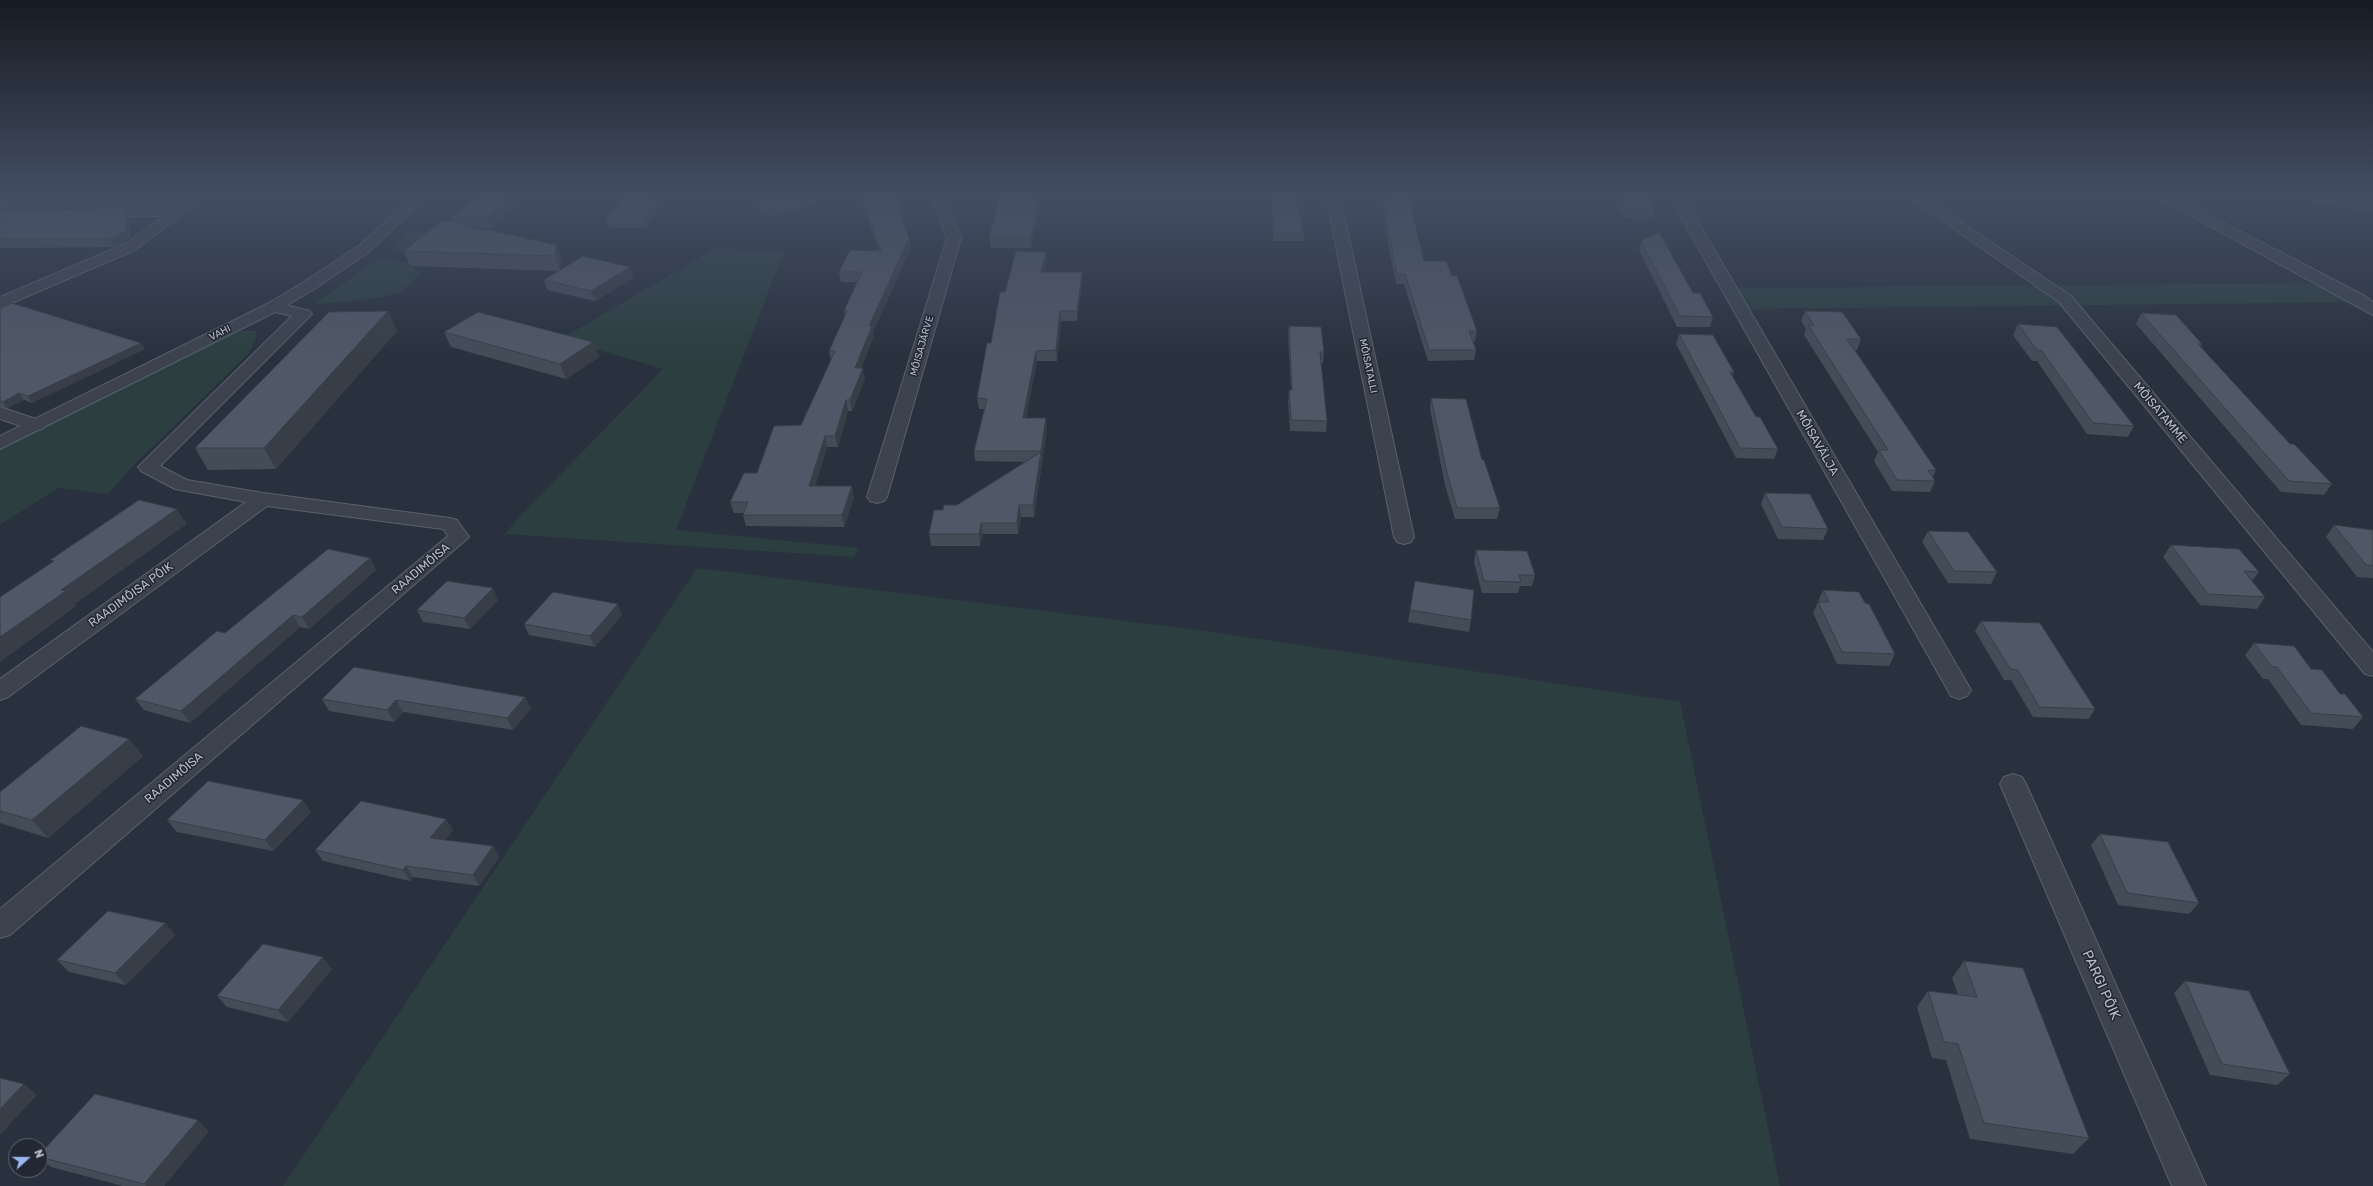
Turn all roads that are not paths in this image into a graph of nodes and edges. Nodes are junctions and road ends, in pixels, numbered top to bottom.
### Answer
1 (120, 251) edge
2 (360, 251) edge
3 (950, 251) edge
4 (1345, 251) edge
5 (1708, 251) edge
6 (1995, 251) edge
7 (2271, 251) edge
8 (2366, 300) edge
9 (0, 303) edge
10 (273, 307) junction
11 (2373, 310) edge
12 (0, 413) edge
13 (35, 425) junction
14 (0, 443) edge
15 (877, 497) dead end
16 (263, 499) junction
17 (1404, 537) dead end
18 (2373, 668) edge
19 (1959, 690) dead end
20 (0, 691) edge
21 (2012, 784) dead end
22 (0, 926) edge
23 (2189, 1186) edge

1 - 9 street
2 - 10 street, VAHI
3 - 15 street, MÕISAJÄRVE
4 - 17 street, MÕISATALLI
5 - 19 street, MÕISAVÄLJA
6 - 18 street, MÕISATAMME
7 - 8 street
8 - 11 street
10 - 13 street, VAHI
10 - 16 street, RAADIMÕISA
12 - 13 street
13 - 14 street, VAHI
16 - 20 street, RAADIMÕISA PÕIK
16 - 22 street, RAADIMÕISA
21 - 23 street, PARGI PÕIK

